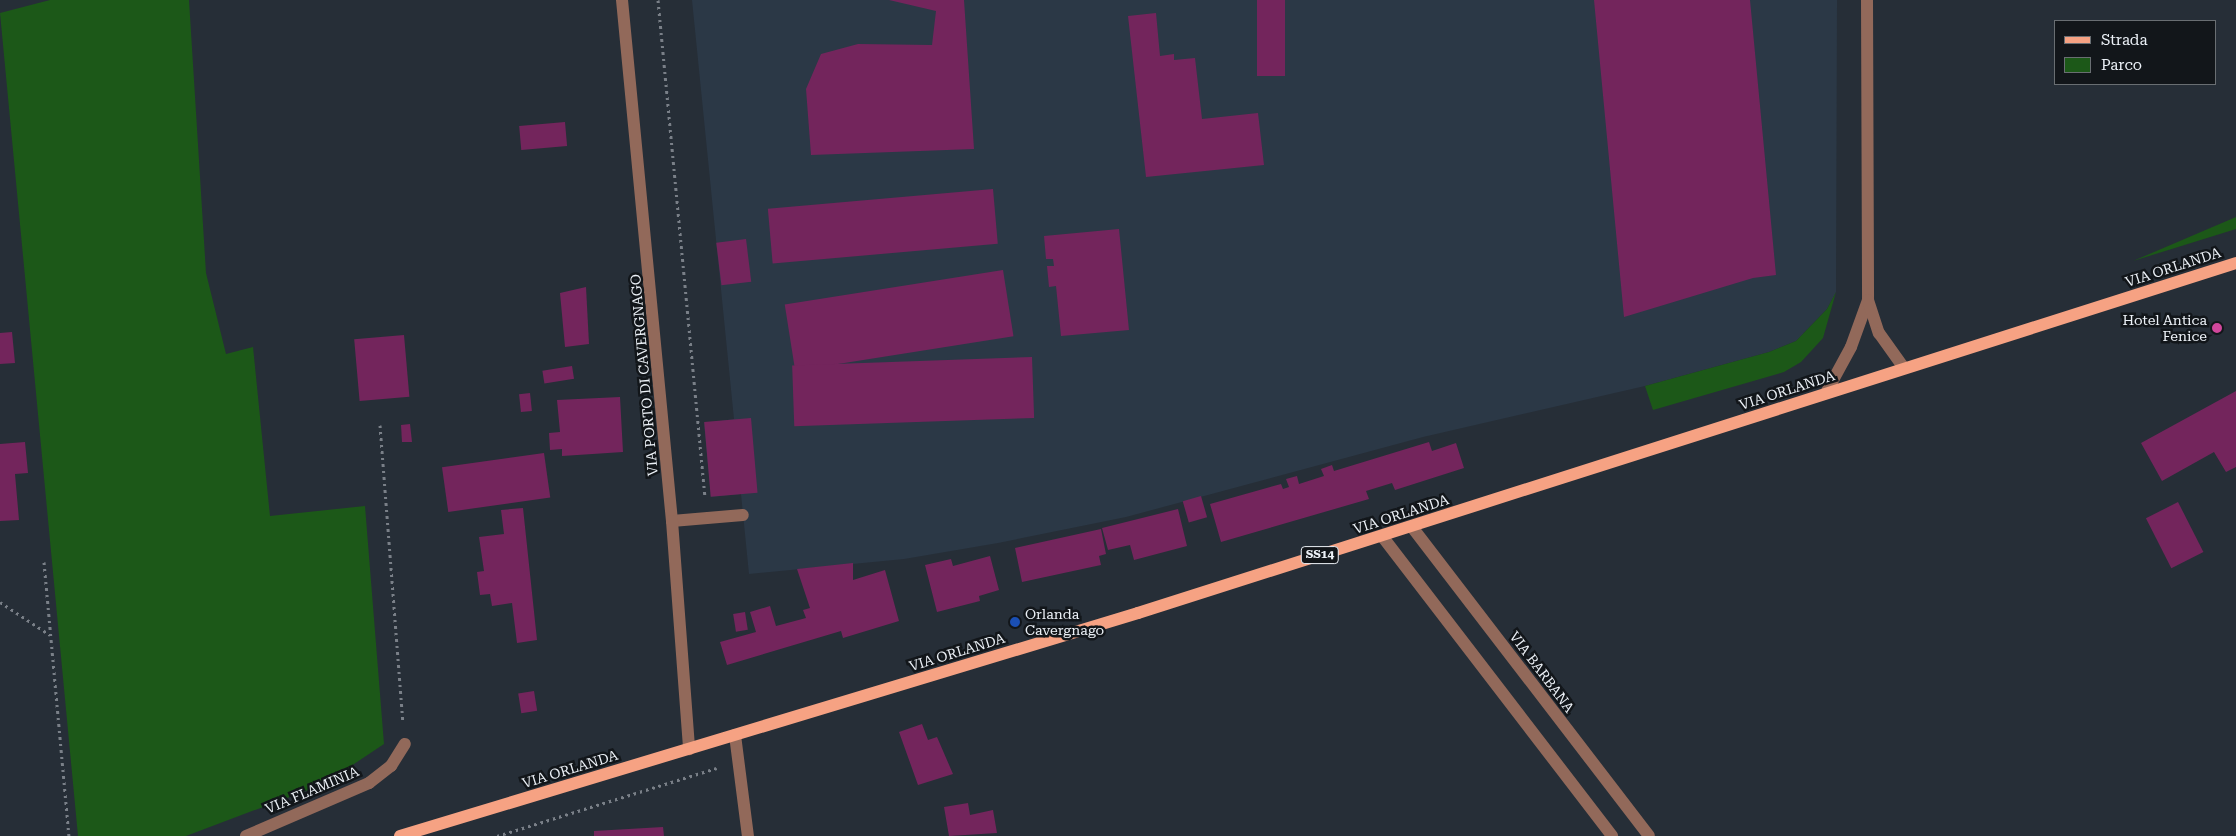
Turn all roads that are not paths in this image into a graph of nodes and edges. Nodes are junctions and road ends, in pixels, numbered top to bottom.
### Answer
1 (622, 0) edge
2 (1867, 0) edge
3 (2236, 263) edge
4 (1868, 300) junction
5 (1904, 368) junction
6 (1826, 393) junction
7 (743, 515) dead end
8 (672, 521) junction
9 (1412, 527) junction
10 (1382, 536) junction
11 (735, 734) junction
12 (405, 744) road end
13 (689, 749) junction
14 (246, 836) edge
15 (400, 836) edge
16 (748, 836) edge
17 (1612, 836) edge
18 (1649, 836) edge

1 - 8 street, VIA PORTO DI CAVERGNAGO
2 - 4 street
3 - 5 main road, VIA ORLANDA / SS14
4 - 5 street
4 - 6 street
5 - 6 main road, VIA ORLANDA / SS14
6 - 9 main road, VIA ORLANDA / SS14
7 - 8 street
8 - 13 street, VIA PORTO DI CAVERGNAGO
9 - 10 main road, VIA ORLANDA / SS14
9 - 18 street, VIA BARBANA
10 - 11 main road, VIA ORLANDA / SS14
10 - 17 street
11 - 13 main road, VIA ORLANDA / SS14
11 - 16 street
12 - 14 street, VIA FLAMINIA
13 - 15 main road, VIA ORLANDA / SS14

